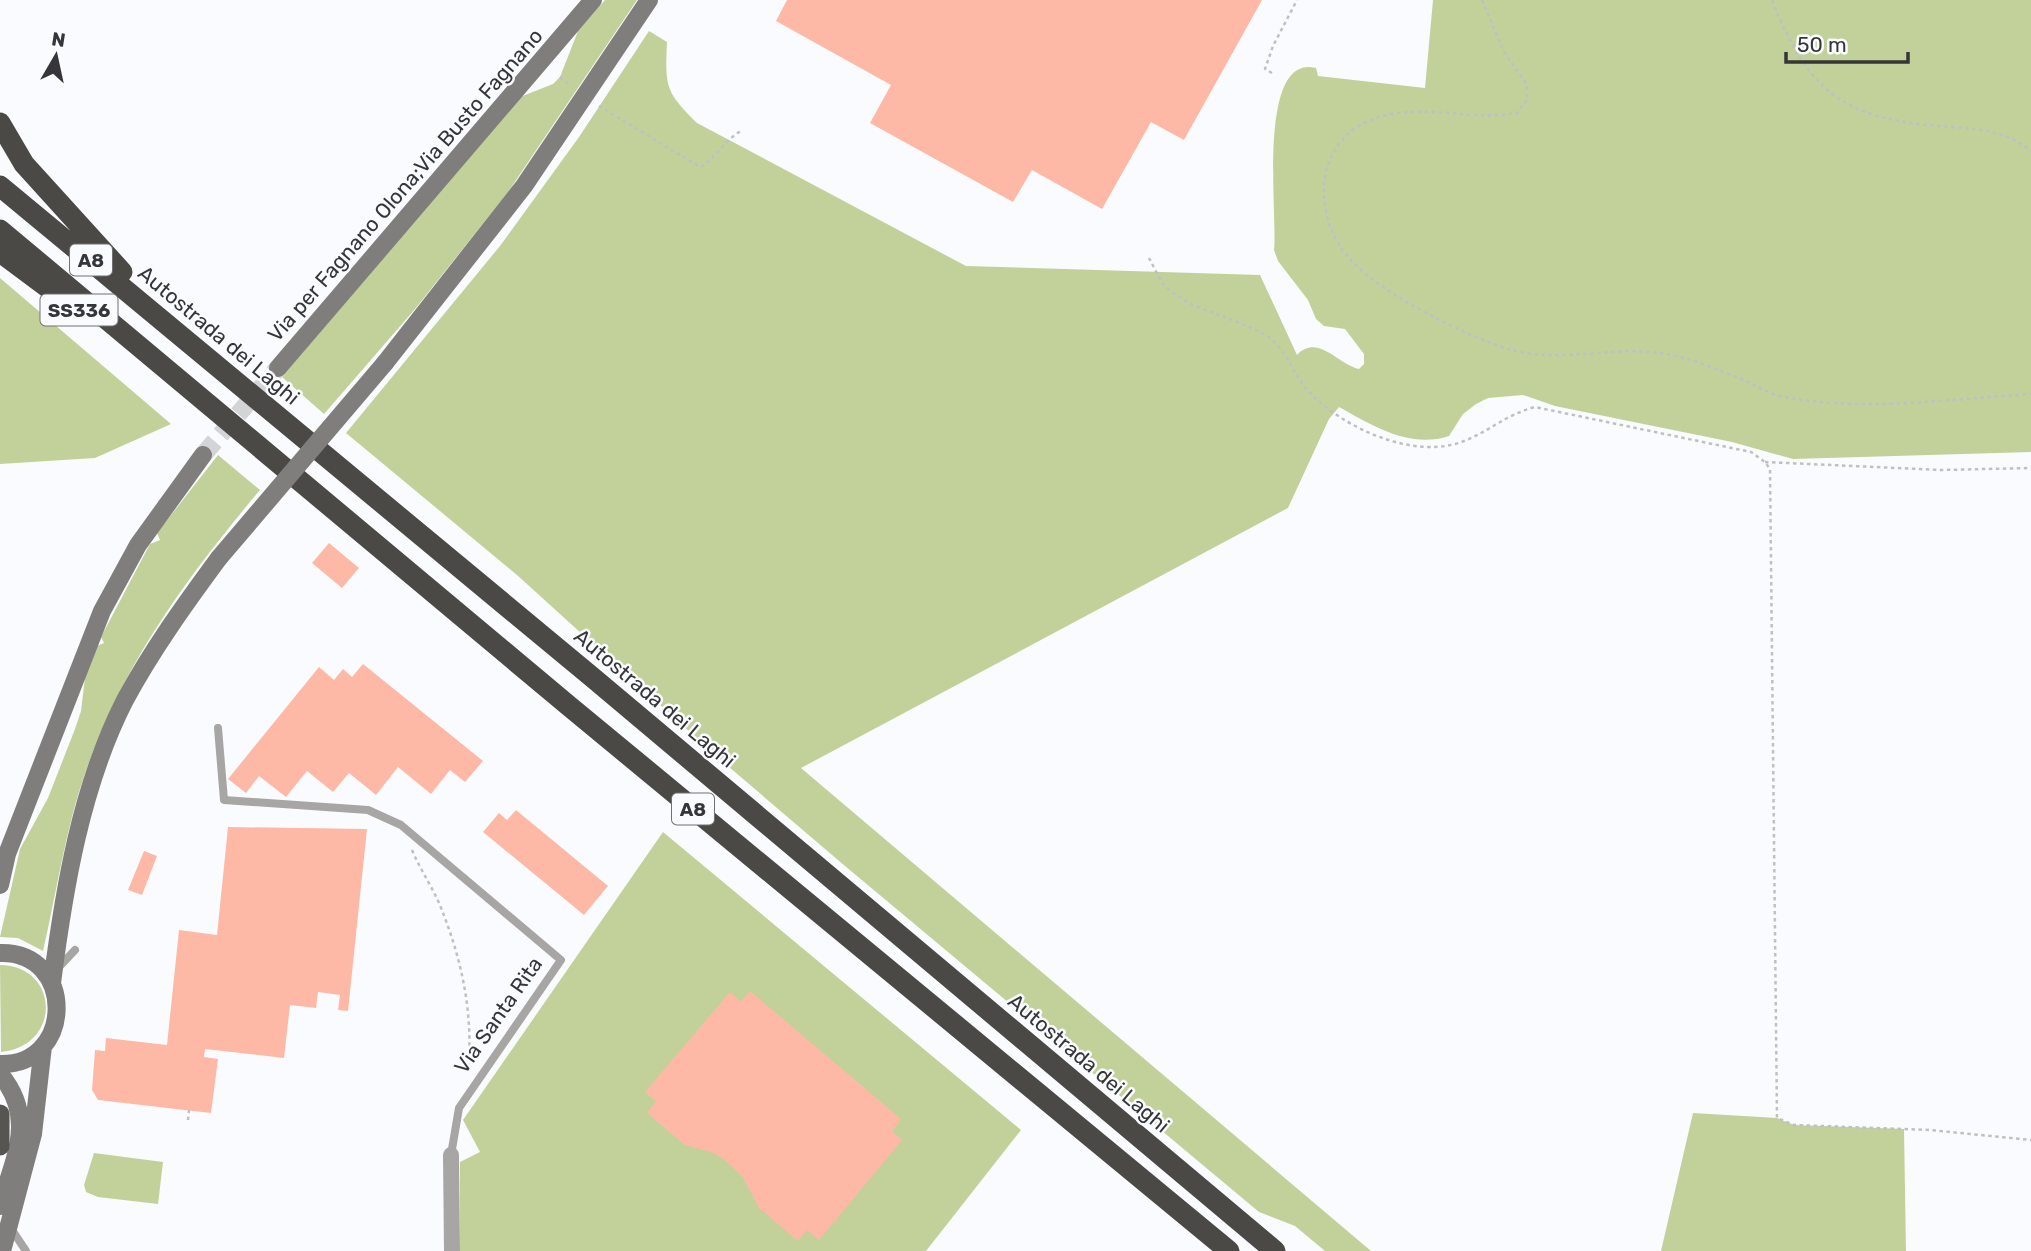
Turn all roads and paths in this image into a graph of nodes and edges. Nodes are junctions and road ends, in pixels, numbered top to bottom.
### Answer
1 (593, 0) edge
2 (649, 0) edge
3 (1297, 0) edge
4 (1482, 0) edge
5 (1772, 0) edge
6 (1272, 73) dead end
7 (560, 77) dead end
8 (576, 90) dead end
9 (600, 106) dead end
10 (0, 122) edge
11 (741, 131) dead end
12 (2031, 151) edge
13 (0, 186) edge
14 (0, 230) edge
15 (0, 253) edge
16 (1149, 258) dead end
17 (181, 335) junction
18 (160, 364) junction
19 (278, 368) tunnel mouth
20 (2031, 394) edge
21 (203, 455) tunnel mouth
22 (1765, 462) junction
23 (2031, 468) edge
24 (218, 728) dead end
25 (401, 825) junction
26 (0, 885) edge
27 (75, 950) dead end
28 (0, 953) edge
29 (53, 978) junction
30 (43, 1046) junction
31 (0, 1063) edge
32 (0, 1074) edge
33 (459, 1108) junction
34 (189, 1110) dead end
35 (0, 1114) edge
36 (188, 1120) dead end
37 (2031, 1140) edge
38 (0, 1146) edge
39 (451, 1155) joint
40 (0, 1206) edge
41 (9, 1225) junction
42 (2, 1251) edge
43 (26, 1251) edge
44 (452, 1251) edge
45 (1229, 1251) edge
46 (1275, 1251) edge

1 - 19 main road, Via per Fagnano Olona;Via Busto Fagnano
2 - 29 main road, bridge
3 - 6 path
4 - 20 path
5 - 12 path
7 - 8 path
9 - 11 path
10 - 17 highway
13 - 17 highway, Autostrada dei Laghi / A8
14 - 18 highway, A8
15 - 18 highway, SS336
16 - 22 path
17 - 46 highway, Autostrada dei Laghi / A8
18 - 45 highway, A8
21 - 26 main road
22 - 23 path
22 - 37 path
24 - 25 lane
25 - 33 path
25 - 33 lane, Via Santa Rita
27 - 29 lane
28 - 29 main road
29 - 30 main road
30 - 31 main road
30 - 41 main road
32 - 40 main road
33 - 39 lane, Via Santa Rita
34 - 36 path
35 - 38 highway
39 - 44 street, Via Santa Rita
41 - 42 main road
41 - 43 lane

